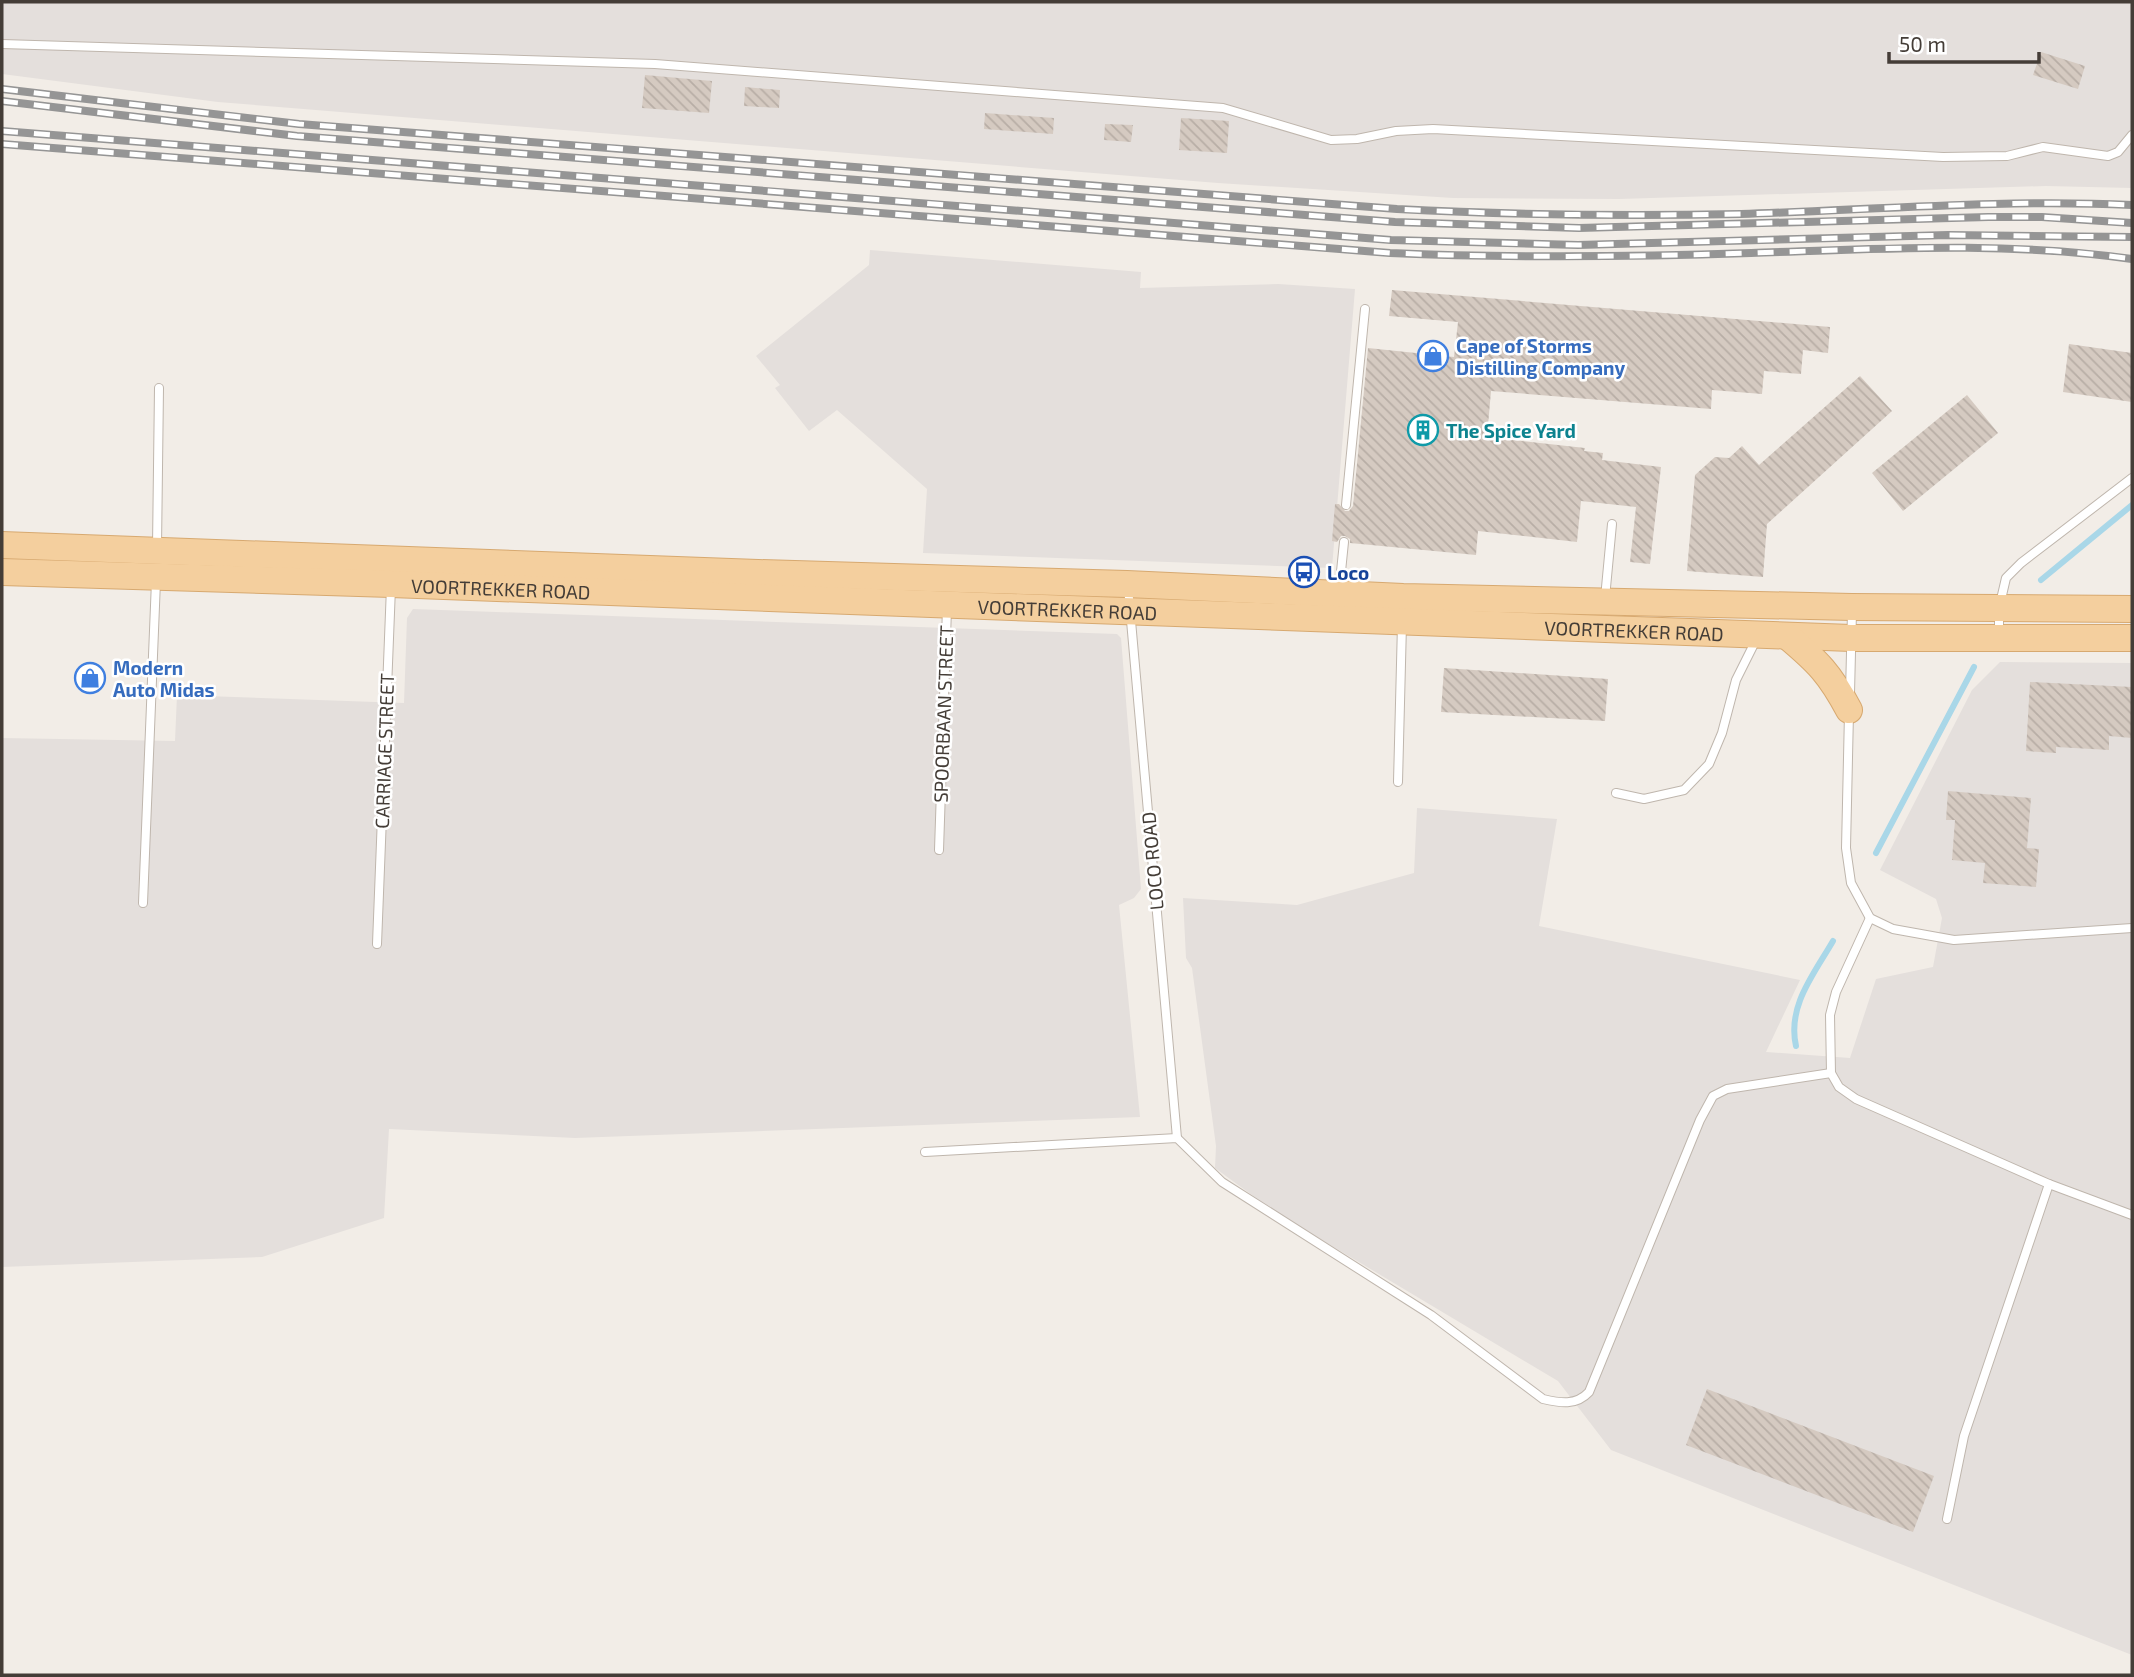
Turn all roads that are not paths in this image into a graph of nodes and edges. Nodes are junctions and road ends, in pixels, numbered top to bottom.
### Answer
1 (2, 44) edge
2 (2132, 135) edge
3 (1365, 309) dead end
4 (159, 388) dead end
5 (2132, 478) edge
6 (1346, 505) dead end
7 (1612, 524) dead end
8 (1344, 542) dead end
9 (2, 545) edge
10 (157, 564) junction
11 (391, 571) junction
12 (2, 572) edge
13 (948, 579) junction
14 (1127, 584) junction
15 (757, 585) junction
16 (1339, 593) junction
17 (1605, 601) junction
18 (947, 606) junction
19 (1852, 607) junction
20 (1999, 608) junction
21 (1403, 609) junction
22 (2132, 609) edge
23 (1130, 613) junction
24 (1603, 629) junction
25 (1759, 635) junction
26 (1787, 636) junction
27 (1851, 638) junction
28 (2132, 638) edge
29 (1999, 639) junction
30 (1849, 710) junction
31 (1398, 782) dead end
32 (1616, 793) dead end
33 (939, 850) dead end
34 (144, 904) dead end
35 (1870, 918) junction
36 (2132, 928) edge
37 (377, 944) dead end
38 (1831, 1073) junction
39 (1177, 1138) junction
40 (925, 1152) dead end
41 (2049, 1184) junction
42 (2132, 1215) edge
43 (1947, 1519) dead end

1 - 2 lane
3 - 6 lane
4 - 10 lane
5 - 20 lane
7 - 17 lane
8 - 16 lane
9 - 10 main road, VOORTREKKER ROAD
10 - 11 main road, VOORTREKKER ROAD
10 - 12 main road, VOORTREKKER ROAD
10 - 34 lane
11 - 15 main road, VOORTREKKER ROAD
11 - 37 lane, CARRIAGE STREET
13 - 14 main road, VOORTREKKER ROAD
13 - 15 main road, VOORTREKKER ROAD
13 - 18 lane, SPOORBAAN STREET
14 - 16 main road, VOORTREKKER ROAD
14 - 23 lane, LOCO ROAD
15 - 18 main road, VOORTREKKER ROAD
16 - 21 main road, VOORTREKKER ROAD
17 - 19 main road, VOORTREKKER ROAD
17 - 21 main road, VOORTREKKER ROAD
17 - 24 main road
18 - 23 main road, VOORTREKKER ROAD
18 - 33 lane, SPOORBAAN STREET
19 - 20 main road, VOORTREKKER ROAD
19 - 27 lane
20 - 22 main road, VOORTREKKER ROAD
20 - 29 lane
21 - 23 main road, VOORTREKKER ROAD
21 - 24 main road, VOORTREKKER ROAD
21 - 31 lane
23 - 39 lane, LOCO ROAD
24 - 25 main road, VOORTREKKER ROAD
25 - 26 main road, VOORTREKKER ROAD
25 - 32 lane
26 - 27 main road, VOORTREKKER ROAD
26 - 30 main road
27 - 29 main road, VOORTREKKER ROAD
27 - 30 lane
28 - 29 main road, VOORTREKKER ROAD
30 - 35 lane
35 - 36 lane
35 - 38 lane
38 - 39 lane
38 - 41 lane
39 - 40 lane
41 - 42 lane
41 - 43 lane

